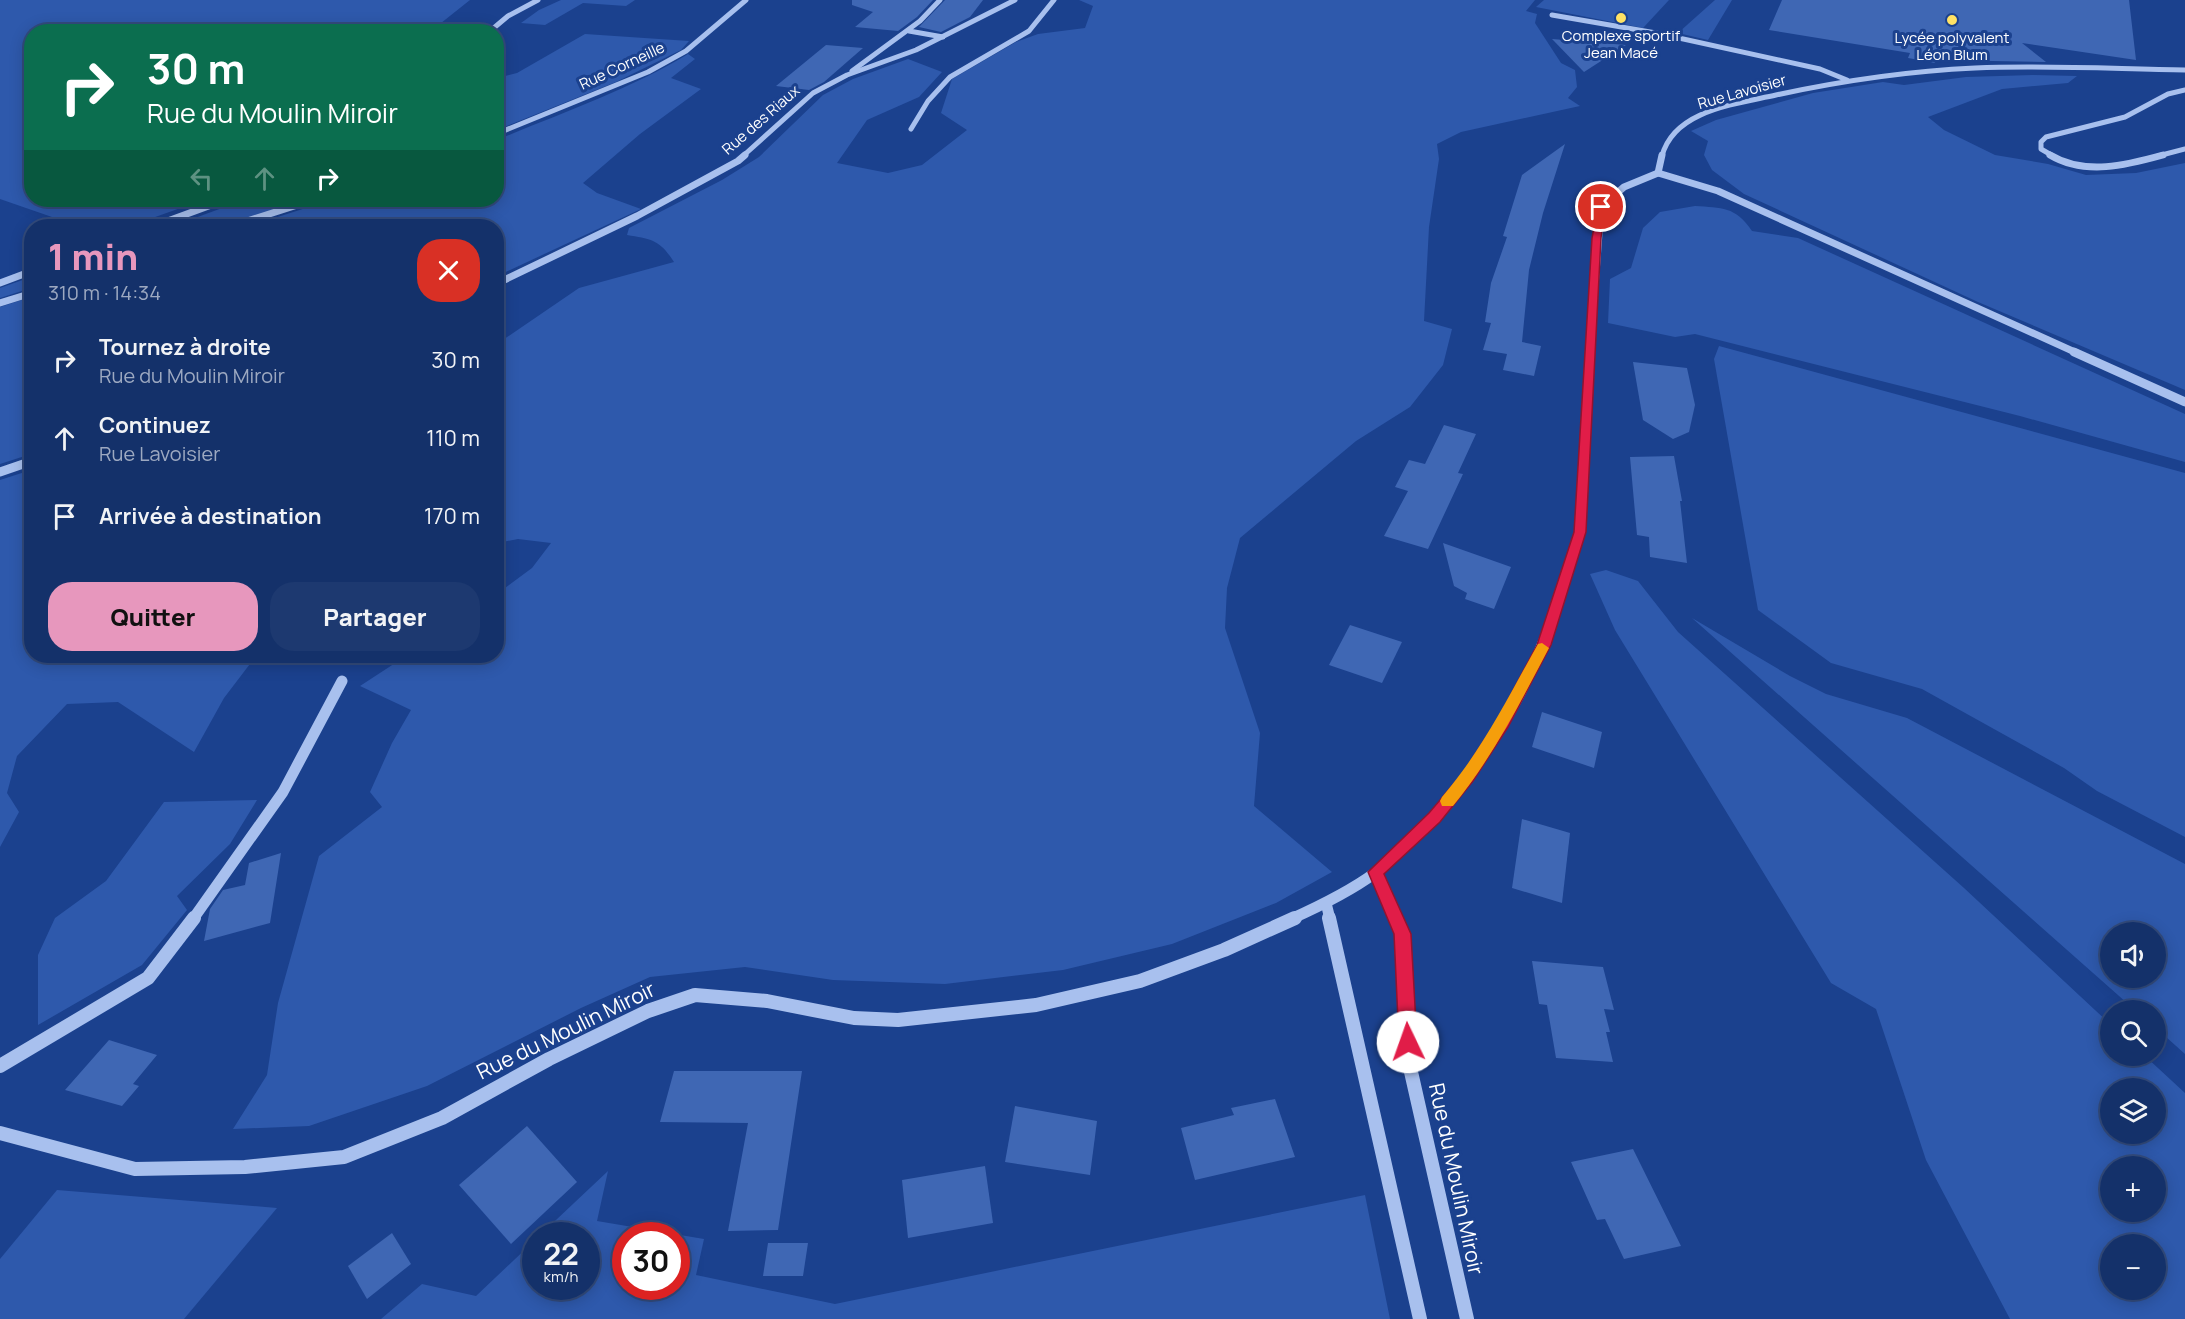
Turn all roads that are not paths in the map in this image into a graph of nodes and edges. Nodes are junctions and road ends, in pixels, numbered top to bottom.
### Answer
1 (538, 0) edge
2 (746, 0) edge
3 (940, 0) edge
4 (1015, 0) edge
5 (1054, 0) edge
6 (1552, 15) dead end
7 (498, 24) edge
8 (909, 31) junction
9 (943, 37) junction
10 (2185, 70) edge
11 (847, 75) junction
12 (1847, 80) junction
13 (2185, 90) edge
14 (911, 129) dead end
15 (504, 131) edge
16 (2185, 149) edge
17 (1658, 173) junction
18 (206, 207) edge
19 (291, 207) edge
20 (173, 219) edge
21 (254, 219) edge
22 (24, 274) edge
23 (504, 280) edge
24 (0, 283) edge
25 (24, 296) edge
26 (0, 303) edge
27 (2185, 402) edge
28 (24, 464) edge
29 (0, 472) edge
30 (342, 681) dead end
31 (1376, 872) junction
32 (1326, 903) junction
33 (0, 1066) edge
34 (0, 1133) edge
35 (1420, 1319) edge
36 (1467, 1319) edge

1 - 7 street
2 - 15 street, Rue Corneille
3 - 8 street
4 - 9 street, Rue des Riaux
5 - 14 street
6 - 12 street
8 - 9 street
8 - 11 street
9 - 11 street, Rue des Riaux
10 - 12 street, Rue Lavoisier
11 - 23 street, Rue des Riaux
12 - 17 street, Rue Lavoisier
13 - 16 street
17 - 27 street
17 - 31 street, Rue du Moulin Miroir
18 - 20 street
19 - 21 street
22 - 24 street
25 - 26 street
28 - 29 street
30 - 33 street
31 - 32 street, Rue du Moulin Miroir
31 - 36 street, Rue du Moulin Miroir
32 - 34 street, Rue du Moulin Miroir
32 - 35 street

